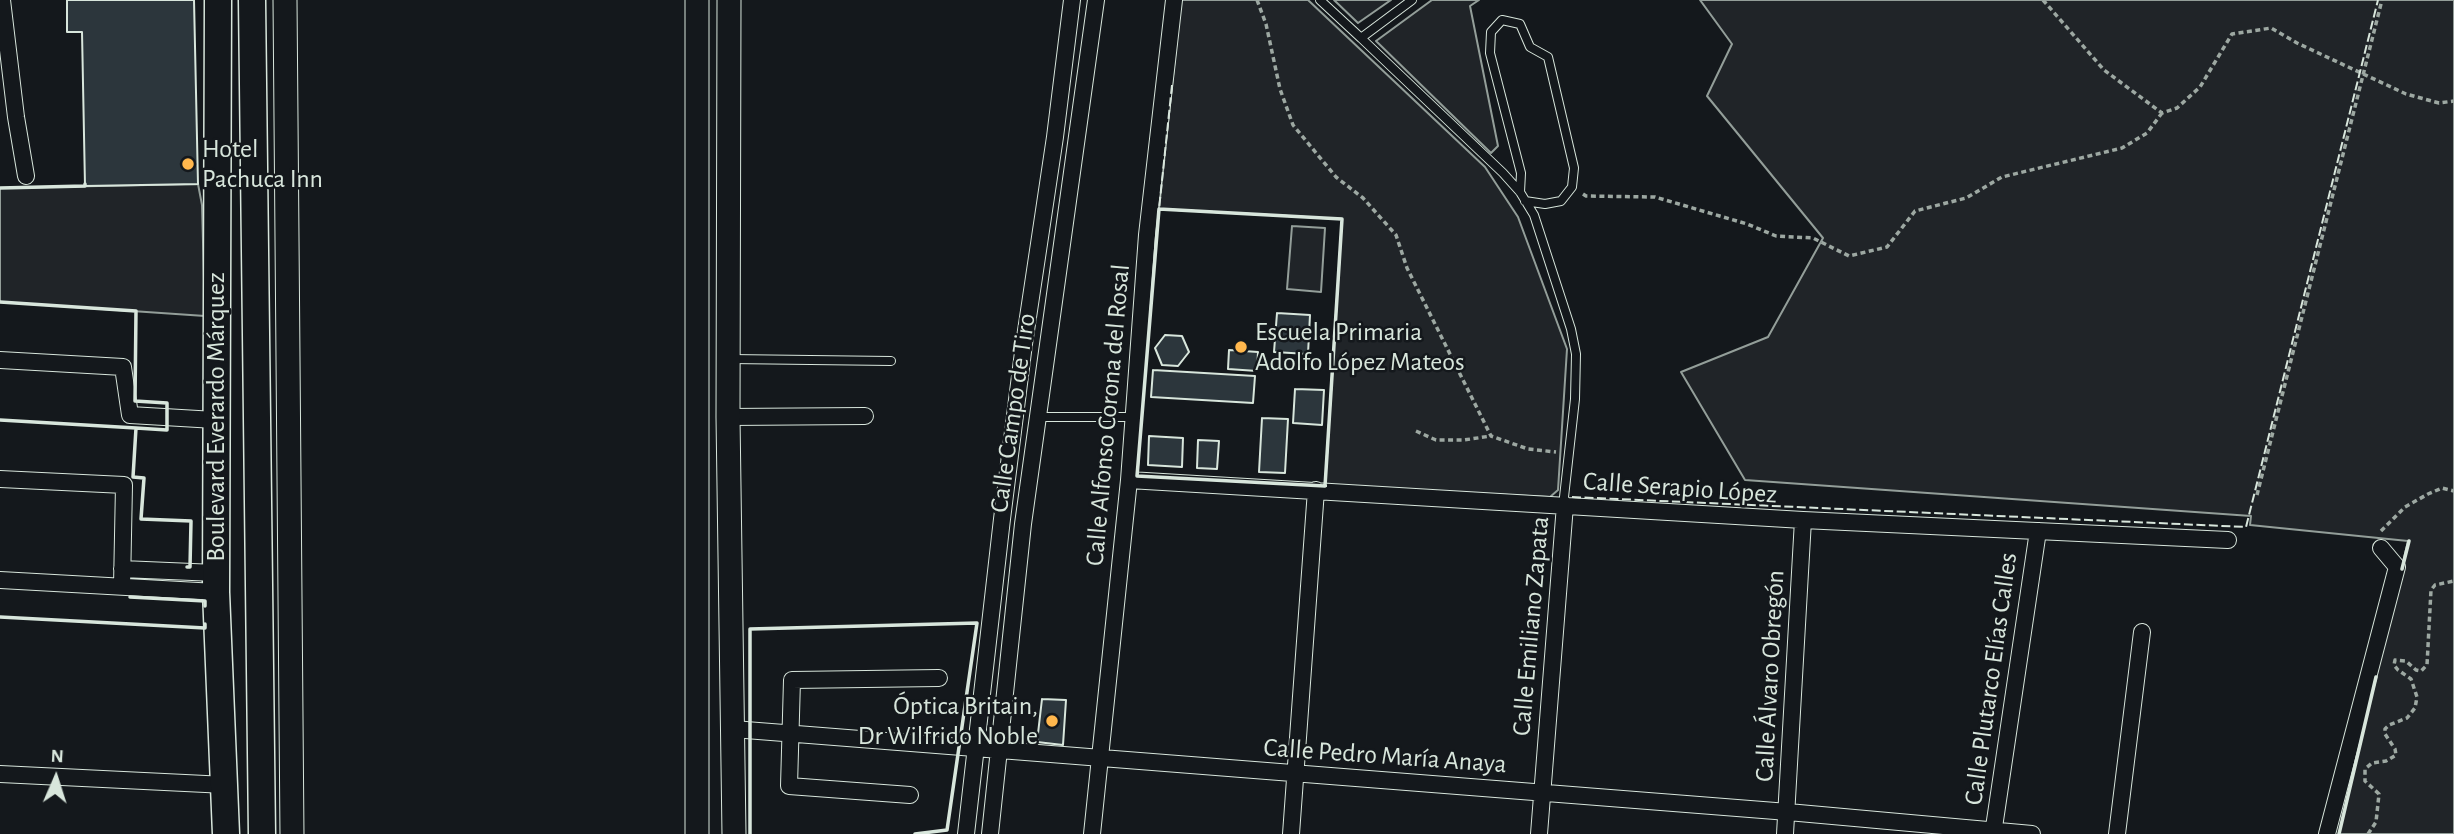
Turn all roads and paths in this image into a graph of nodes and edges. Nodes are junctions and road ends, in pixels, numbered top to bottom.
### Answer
1 (2, 0) edge
2 (218, 0) edge
3 (252, 0) edge
4 (285, 0) edge
5 (697, 0) edge
6 (729, 0) edge
7 (1072, 0) edge
8 (1097, 0) edge
9 (1174, 0) edge
10 (1257, 0) edge
11 (1320, 0) edge
12 (1412, 0) edge
13 (2043, 0) edge
14 (2382, 0) edge
15 (1361, 38) junction
16 (2363, 75) junction
17 (2454, 101) edge
18 (2162, 113) junction
19 (8, 117) edge
20 (1055, 137) junction
21 (1078, 140) junction
22 (26, 176) dead end
23 (1573, 187) junction
24 (1520, 192) junction
25 (1525, 201) junction
26 (1024, 344) junction
27 (1046, 347) junction
28 (729, 359) junction
29 (0, 360) edge
30 (891, 361) dead end
31 (698, 387) junction
32 (729, 387) junction
33 (865, 416) dead end
34 (729, 417) junction
35 (1037, 417) junction
36 (1133, 418) junction
37 (215, 420) junction
38 (1416, 431) dead end
39 (1491, 436) junction
40 (1569, 453) junction
41 (0, 479) edge
42 (1129, 480) junction
43 (1315, 490) junction
44 (2454, 491) edge
45 (2257, 495) dead end
46 (1565, 505) junction
47 (1803, 520) junction
48 (2038, 531) junction
49 (2228, 540) dead end
50 (2381, 548) joint
51 (122, 569) junction
52 (0, 580) edge
53 (2454, 581) edge
54 (216, 582) junction
55 (122, 586) junction
56 (2142, 632) dead end
57 (939, 678) dead end
58 (733, 729) junction
59 (791, 733) junction
60 (976, 747) junction
61 (999, 750) junction
62 (1099, 759) junction
63 (0, 774) edge
64 (1296, 774) junction
65 (226, 785) junction
66 (1542, 793) junction
67 (911, 794) dead end
68 (1787, 812) junction
69 (1950, 830) edge
70 (1994, 832) edge
71 (226, 834) edge
72 (262, 834) edge
73 (292, 834) edge
74 (697, 834) edge
75 (734, 834) edge
76 (966, 834) edge
77 (990, 834) edge
78 (1092, 834) edge
79 (1291, 834) edge
80 (1539, 834) edge
81 (1785, 834) edge
82 (2032, 834) edge
83 (2117, 834) edge
84 (2327, 834) edge
85 (2368, 834) edge

1 - 19 street
2 - 37 main road, Boulevard Everardo Márquez
3 - 72 main road
4 - 73 main road
5 - 31 main road
6 - 28 main road
7 - 20 street, Calle Campo de Tiro
8 - 21 street, Calle Campo de Tiro
9 - 36 street, Calle Alfonso Corona del Rosal
10 - 39 path
11 - 15 lane
12 - 15 lane
13 - 18 path
14 - 16 path
15 - 24 lane
16 - 17 path
16 - 18 path
16 - 45 path
18 - 23 path
19 - 22 street
20 - 21 street
20 - 26 street, Calle Campo de Tiro
21 - 27 street, Calle Campo de Tiro
23 - 24 lane
23 - 25 lane
24 - 25 lane
25 - 40 lane
26 - 27 street
26 - 60 street, Calle Campo de Tiro
27 - 35 street, Calle Campo de Tiro
28 - 30 lane
28 - 32 main road
29 - 37 street
31 - 32 main road
31 - 74 main road
32 - 34 main road
33 - 34 street
34 - 58 main road
35 - 36 lane
35 - 61 street, Calle Campo de Tiro
36 - 42 street, Calle Alfonso Corona del Rosal
37 - 54 main road, Boulevard Everardo Márquez
38 - 39 path
39 - 40 path
40 - 46 lane
41 - 51 street
42 - 43 street, Calle Serapio López
42 - 62 street, Calle Alfonso Corona del Rosal
43 - 46 street, Calle Serapio López
43 - 64 street
44 - 50 path
46 - 47 street, Calle Serapio López
46 - 66 street, Calle Emiliano Zapata
47 - 48 street, Calle Serapio López
47 - 68 street, Calle Álvaro Obregón
48 - 49 street, Calle Serapio López
48 - 70 street, Calle Plutarco Elías Calles
50 - 84 street
51 - 54 street
51 - 55 street
52 - 55 street
53 - 85 path
54 - 55 street
54 - 65 main road, Boulevard Everardo Márquez
56 - 83 street
57 - 59 street
58 - 59 street, Calle Pedro María Anaya
58 - 75 main road
59 - 60 street, Calle Pedro María Anaya
59 - 67 street
60 - 61 street, Calle Pedro María Anaya
60 - 76 street, Calle Campo de Tiro
61 - 62 street, Calle Pedro María Anaya
61 - 77 street, Calle Campo de Tiro
62 - 64 street, Calle Pedro María Anaya
62 - 78 street, Calle Alfonso Corona del Rosal
63 - 65 street
64 - 66 street, Calle Pedro María Anaya
64 - 79 street
65 - 71 main road, Boulevard Everardo Márquez
66 - 68 street, Calle Pedro María Anaya
66 - 80 street, Calle Emiliano Zapata
68 - 69 street, Calle Pedro María Anaya
68 - 81 street, Calle Álvaro Obregón
69 - 70 street, Calle Pedro María Anaya
70 - 82 street, Calle Pedro María Anaya

